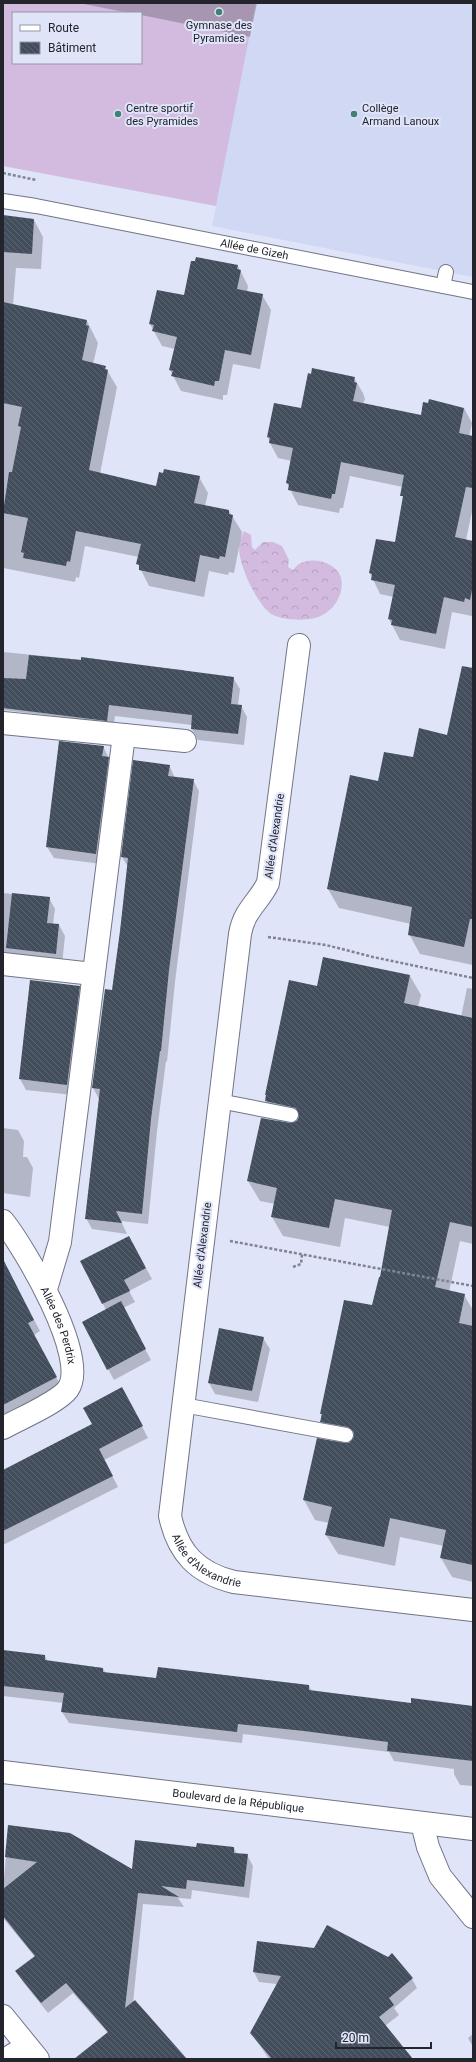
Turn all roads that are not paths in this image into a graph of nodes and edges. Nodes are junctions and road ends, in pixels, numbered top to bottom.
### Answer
1 (3, 201) edge
2 (446, 272) dead end
3 (443, 286) junction
4 (473, 292) edge
5 (299, 645) dead end
6 (3, 723) edge
7 (124, 735) junction
8 (185, 742) dead end
9 (3, 964) edge
10 (93, 974) junction
11 (219, 1101) junction
12 (291, 1115) dead end
13 (3, 1221) edge
14 (46, 1289) junction
15 (183, 1404) junction
16 (3, 1428) edge
17 (346, 1435) dead end
18 (473, 1610) edge
19 (3, 1772) edge
20 (422, 1823) junction
21 (473, 1829) edge
22 (473, 1917) edge
23 (3, 2016) edge
24 (32, 2052) edge
25 (6, 2059) edge

1 - 3 lane, Allée de Gizeh
2 - 3 lane
3 - 4 lane, Allée de Gizeh
5 - 11 street, Allée d'Alexandrie
6 - 7 street
7 - 8 street
7 - 10 street
9 - 10 street
10 - 14 street
11 - 12 lane
11 - 15 street, Allée d'Alexandrie
13 - 14 street, Allée des Perdrix
14 - 16 street, Allée des Perdrix
15 - 17 lane
15 - 18 street, Allée d'Alexandrie
19 - 20 street, Boulevard de la République
20 - 21 street, Boulevard de la République
20 - 22 street
23 - 24 street
24 - 25 street

